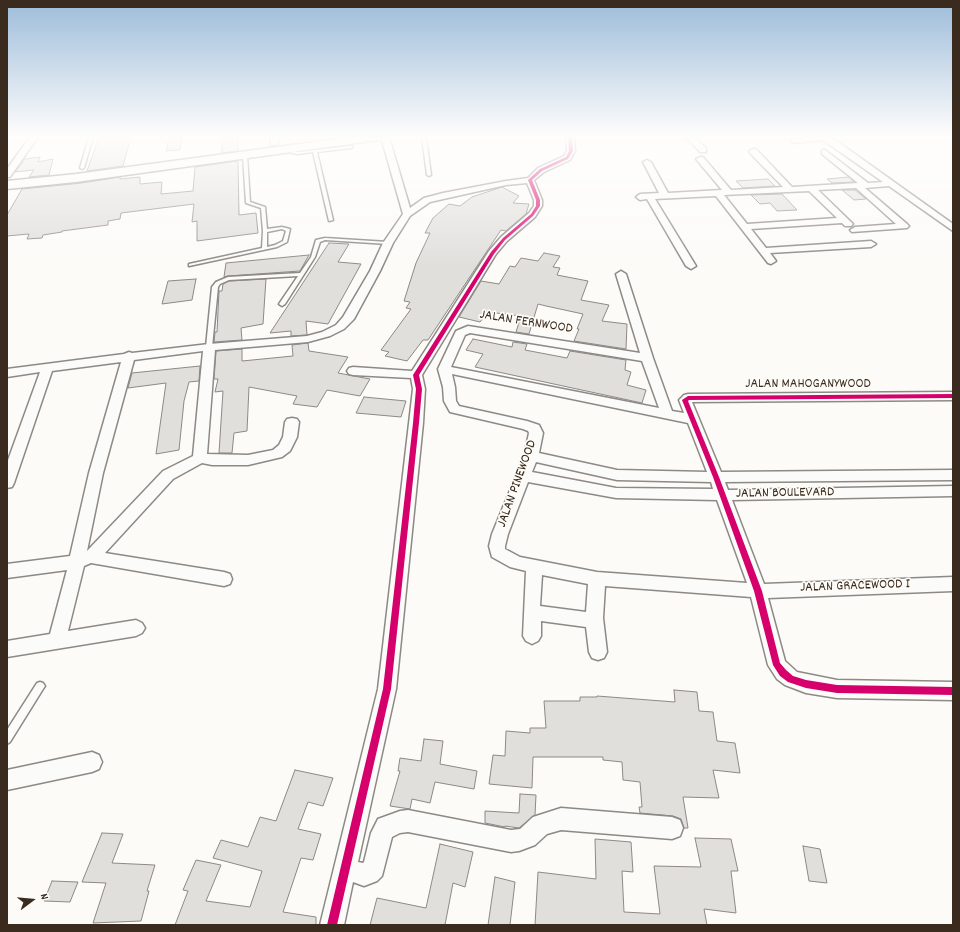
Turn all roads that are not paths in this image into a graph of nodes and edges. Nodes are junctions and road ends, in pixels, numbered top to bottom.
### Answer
1 (51, 180) edge
2 (247, 180) edge
3 (324, 180) edge
4 (402, 180) edge
5 (527, 180) edge
6 (530, 180) edge
7 (657, 180) edge
8 (715, 180) edge
9 (782, 180) edge
10 (856, 180) edge
11 (884, 180) edge
12 (889, 184) junction
13 (7, 185) edge
14 (861, 185) junction
15 (811, 188) junction
16 (790, 189) junction
17 (723, 192) junction
18 (408, 196) junction
19 (665, 196) junction
20 (427, 200) junction
21 (406, 214) junction
22 (331, 220) dead end
23 (844, 220) junction
24 (745, 227) junction
25 (953, 228) edge
26 (265, 230) junction
27 (855, 230) junction
28 (388, 243) junction
29 (264, 249) junction
30 (764, 251) junction
31 (771, 261) dead end
32 (191, 265) dead end
33 (692, 266) dead end
34 (301, 274) junction
35 (621, 274) dead end
36 (282, 304) dead end
37 (209, 347) junction
38 (128, 356) junction
39 (648, 358) junction
40 (47, 369) junction
41 (444, 369) junction
42 (352, 372) dead end
43 (7, 373) edge
44 (416, 375) junction
45 (953, 396) edge
46 (667, 414) junction
47 (691, 419) junction
48 (292, 422) dead end
49 (531, 456) junction
50 (200, 458) junction
51 (953, 475) edge
52 (523, 476) junction
53 (716, 477) junction
54 (7, 483) edge
55 (953, 491) edge
56 (722, 495) junction
57 (84, 559) junction
58 (534, 567) junction
59 (7, 571) edge
60 (224, 579) dead end
61 (597, 580) junction
62 (953, 584) edge
63 (758, 591) junction
64 (532, 607) junction
65 (594, 618) junction
66 (136, 628) dead end
67 (532, 636) dead end
68 (57, 642) junction
69 (7, 649) edge
70 (598, 652) dead end
71 (40, 686) dead end
72 (953, 691) edge
73 (7, 739) edge
74 (92, 762) dead end
75 (7, 780) edge
76 (672, 828) dead end
77 (345, 868) junction
78 (332, 925) edge

1 - 13 main road
2 - 26 lane
3 - 22 lane
4 - 18 street
5 - 20 street
6 - 44 street
7 - 19 street
8 - 17 street
9 - 16 street
10 - 14 street
11 - 12 street
12 - 14 street
12 - 25 street
14 - 15 street
14 - 27 street
15 - 16 street
15 - 23 street
16 - 17 street
17 - 19 street
17 - 24 street
18 - 20 street
18 - 21 street
19 - 33 street
20 - 21 street
21 - 28 street
23 - 24 street
23 - 27 street
24 - 30 street
26 - 29 lane
26 - 29 lane
27 - 30 street
28 - 34 lane
28 - 37 street
29 - 32 lane
30 - 31 street
34 - 36 lane
34 - 37 lane
35 - 39 street
37 - 38 street
37 - 50 street
38 - 40 street
38 - 57 street
39 - 41 street, JALAN FERNWOOD
39 - 46 street
40 - 43 street
40 - 54 street
41 - 46 street
41 - 49 street, JALAN PINEWOOD
42 - 44 street
44 - 77 street
45 - 47 street, JALAN MAHOGANYWOOD
46 - 47 street
47 - 53 street
48 - 50 street
49 - 52 street, JALAN PINEWOOD
49 - 53 street, JALAN BOULEVARD
50 - 57 street
51 - 53 street, JALAN BOULEVARD
52 - 56 street, JALAN BOULEVARD
52 - 58 street, JALAN PINEWOOD
53 - 56 street
55 - 56 street, JALAN BOULEVARD
56 - 63 street
57 - 59 street
57 - 60 street
57 - 68 street
58 - 61 street, JALAN PINEWOOD
58 - 64 street
61 - 63 street, JALAN PINEWOOD
61 - 65 street
62 - 63 street, JALAN GRACEWOOD I
63 - 72 street
64 - 65 street
64 - 67 street
65 - 70 street
66 - 68 street
68 - 69 street
71 - 73 lane
74 - 75 street
76 - 77 street
77 - 78 street

